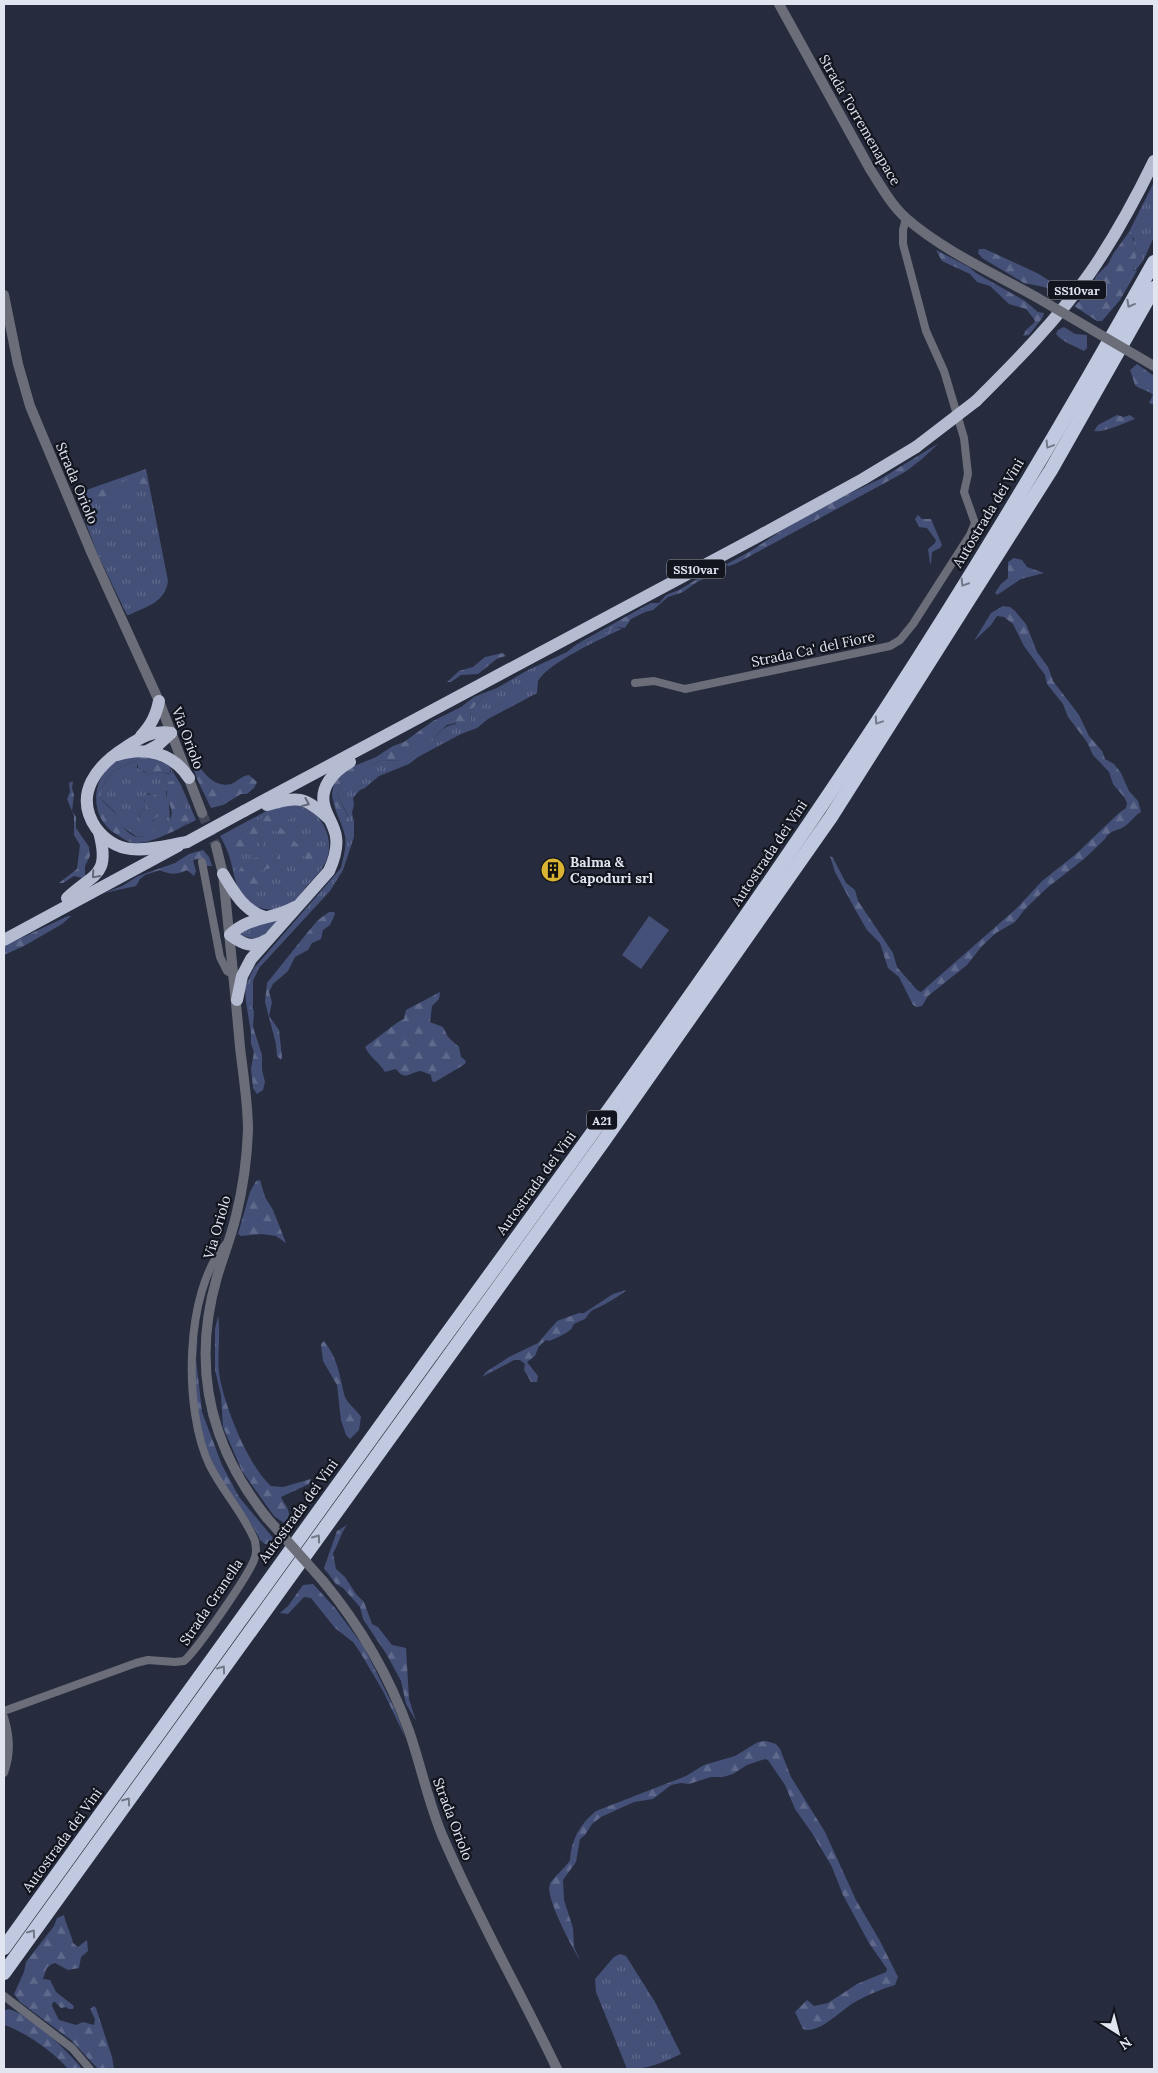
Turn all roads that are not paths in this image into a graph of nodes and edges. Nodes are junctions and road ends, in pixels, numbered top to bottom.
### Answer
1 (779, 4) edge
2 (1154, 161) edge
3 (906, 218) junction
4 (1154, 262) edge
5 (1154, 288) edge
6 (4, 295) edge
7 (1154, 366) edge
8 (148, 674) joint
9 (635, 683) dead end
10 (159, 702) junction
11 (171, 733) junction
12 (138, 738) junction
13 (358, 750) junction
14 (148, 751) junction
15 (110, 758) junction
16 (189, 778) junction
17 (244, 811) junction
18 (202, 812) tunnel mouth
19 (330, 820) junction
20 (99, 832) junction
21 (216, 846) tunnel mouth
22 (168, 848) junction
23 (202, 862) dead end
24 (223, 874) junction
25 (304, 900) junction
26 (64, 908) junction
27 (264, 917) junction
28 (230, 935) junction
29 (271, 937) junction
30 (4, 940) edge
31 (234, 975) junction
32 (237, 1000) junction
33 (229, 1241) junction
34 (323, 1581) joint
35 (4, 1711) edge
36 (4, 1717) edge
37 (4, 1773) edge
38 (4, 1948) edge
39 (4, 1973) edge
40 (4, 1996) edge
41 (90, 2069) edge
42 (557, 2069) edge

1 - 3 street, Strada Torremenapace
2 - 13 highway, SS10var, bridge
3 - 7 street, Strada Torremenapace, bridge
3 - 9 street, Strada Ca' del Fiore
4 -> 38 highway, Autostrada dei Vini / A21
39 -> 5 highway, A21
6 - 8 street, Strada Oriolo
8 - 10 street, Via Oriolo
10 - 11 street, Via Oriolo
10 - 12 highway
11 - 12 highway
11 - 14 highway
11 - 16 street, Via Oriolo
12 - 15 highway
13 - 17 highway, SS10var
13 - 19 highway
14 - 15 highway
14 - 16 highway
15 - 20 highway
16 - 18 street, Via Oriolo
17 -> 19 highway
17 - 22 highway, SS10var, bridge
19 - 25 highway
20 - 22 highway
20 -> 26 highway
21 - 24 street, Via Oriolo
22 - 26 highway, SS10var
23 - 31 street
24 - 27 highway
24 - 28 street, Via Oriolo
25 - 27 highway
25 - 29 highway
26 - 30 highway, SS10var
27 - 28 highway
28 - 29 highway
28 - 31 street, Via Oriolo
29 - 32 highway
31 - 32 street, Via Oriolo
32 - 33 street, Via Oriolo
33 - 34 street, Via Oriolo, bridge
33 - 35 street, Strada Granella
34 - 42 street, Strada Oriolo
36 - 37 street
40 - 41 street

